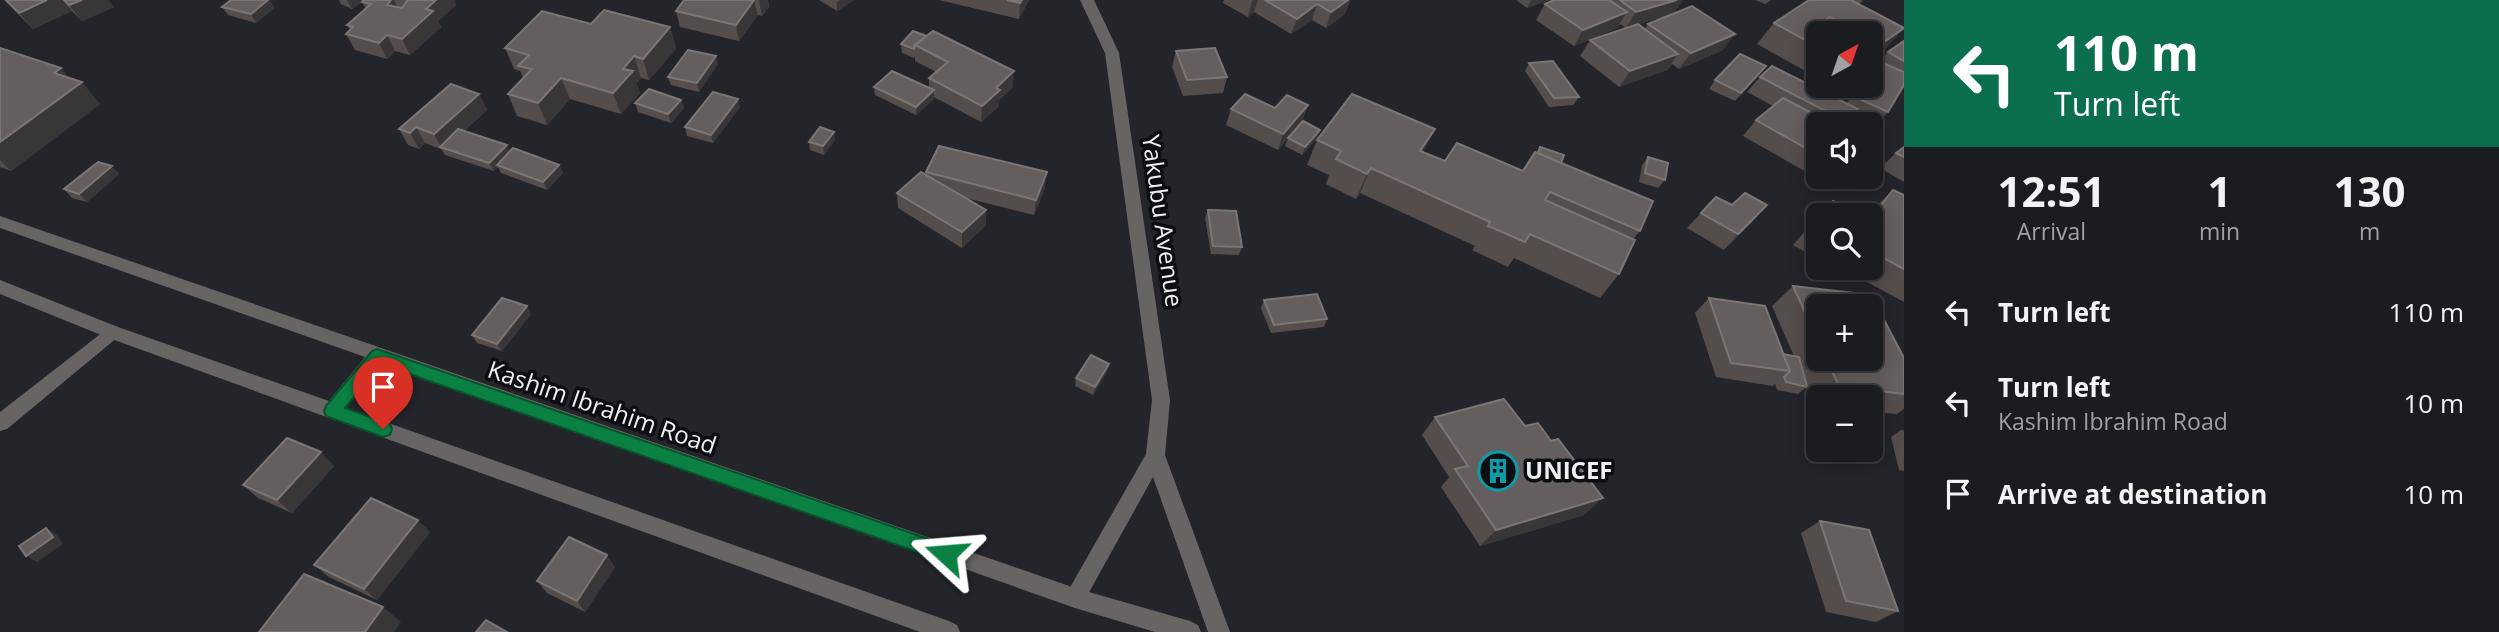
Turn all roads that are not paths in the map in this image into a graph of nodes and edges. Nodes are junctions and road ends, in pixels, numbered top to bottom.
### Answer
1 (1087, 0) edge
2 (0, 222) edge
3 (0, 287) edge
4 (112, 332) junction
5 (377, 356) junction
6 (332, 411) junction
7 (0, 423) edge
8 (1155, 455) junction
9 (1075, 598) junction
10 (949, 632) edge
11 (1190, 632) edge
12 (1219, 632) edge

1 - 8 street, Yakubu Avenue
2 - 5 street, Kashim Ibrahim Road
3 - 4 street
4 - 6 street
4 - 7 street
5 - 6 street
5 - 9 street, Kashim Ibrahim Road
6 - 10 street
8 - 9 street, Yakubu Avenue
8 - 12 street, Yakubu Avenue
9 - 11 street, Kashim Ibrahim Road

